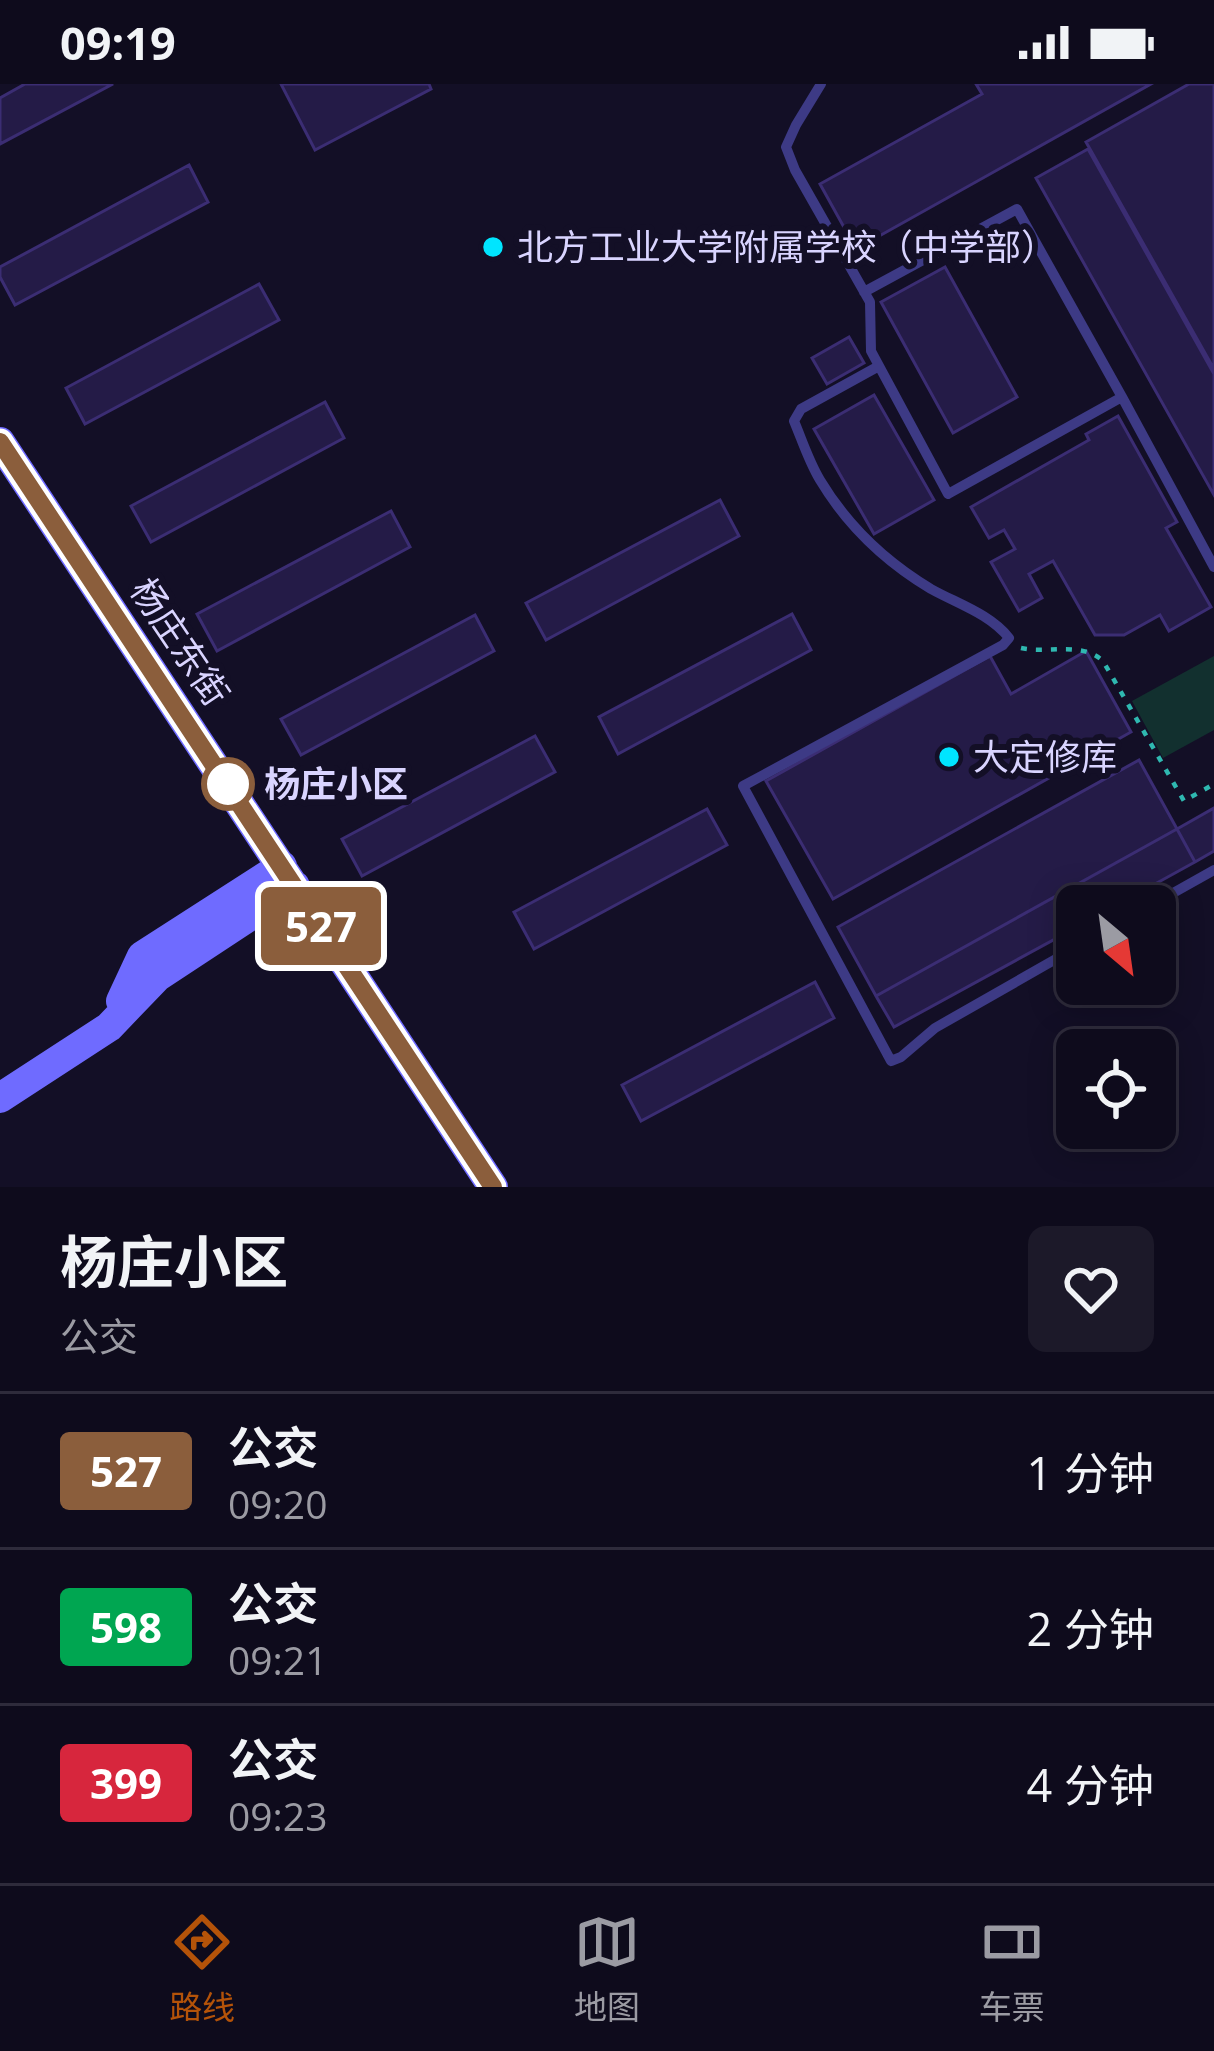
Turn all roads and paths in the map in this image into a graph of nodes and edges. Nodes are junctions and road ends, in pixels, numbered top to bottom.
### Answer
1 (821, 84) edge
2 (865, 292) junction
3 (879, 366) junction
4 (1122, 397) junction
5 (0, 442) edge
6 (1214, 567) edge
7 (1003, 645) junction
8 (1214, 784) edge
9 (1214, 870) edge
10 (288, 876) junction
11 (1176, 891) edge
12 (1056, 959) edge
13 (0, 1098) edge
14 (493, 1187) edge

1 - 2 lane
2 - 3 lane
2 - 4 lane
3 - 4 lane
3 - 7 lane
4 - 6 lane
5 - 10 street, 杨庄东街
7 - 8 path
7 - 12 lane
9 - 11 lane
10 - 13 street
10 - 14 street, 杨庄东街

